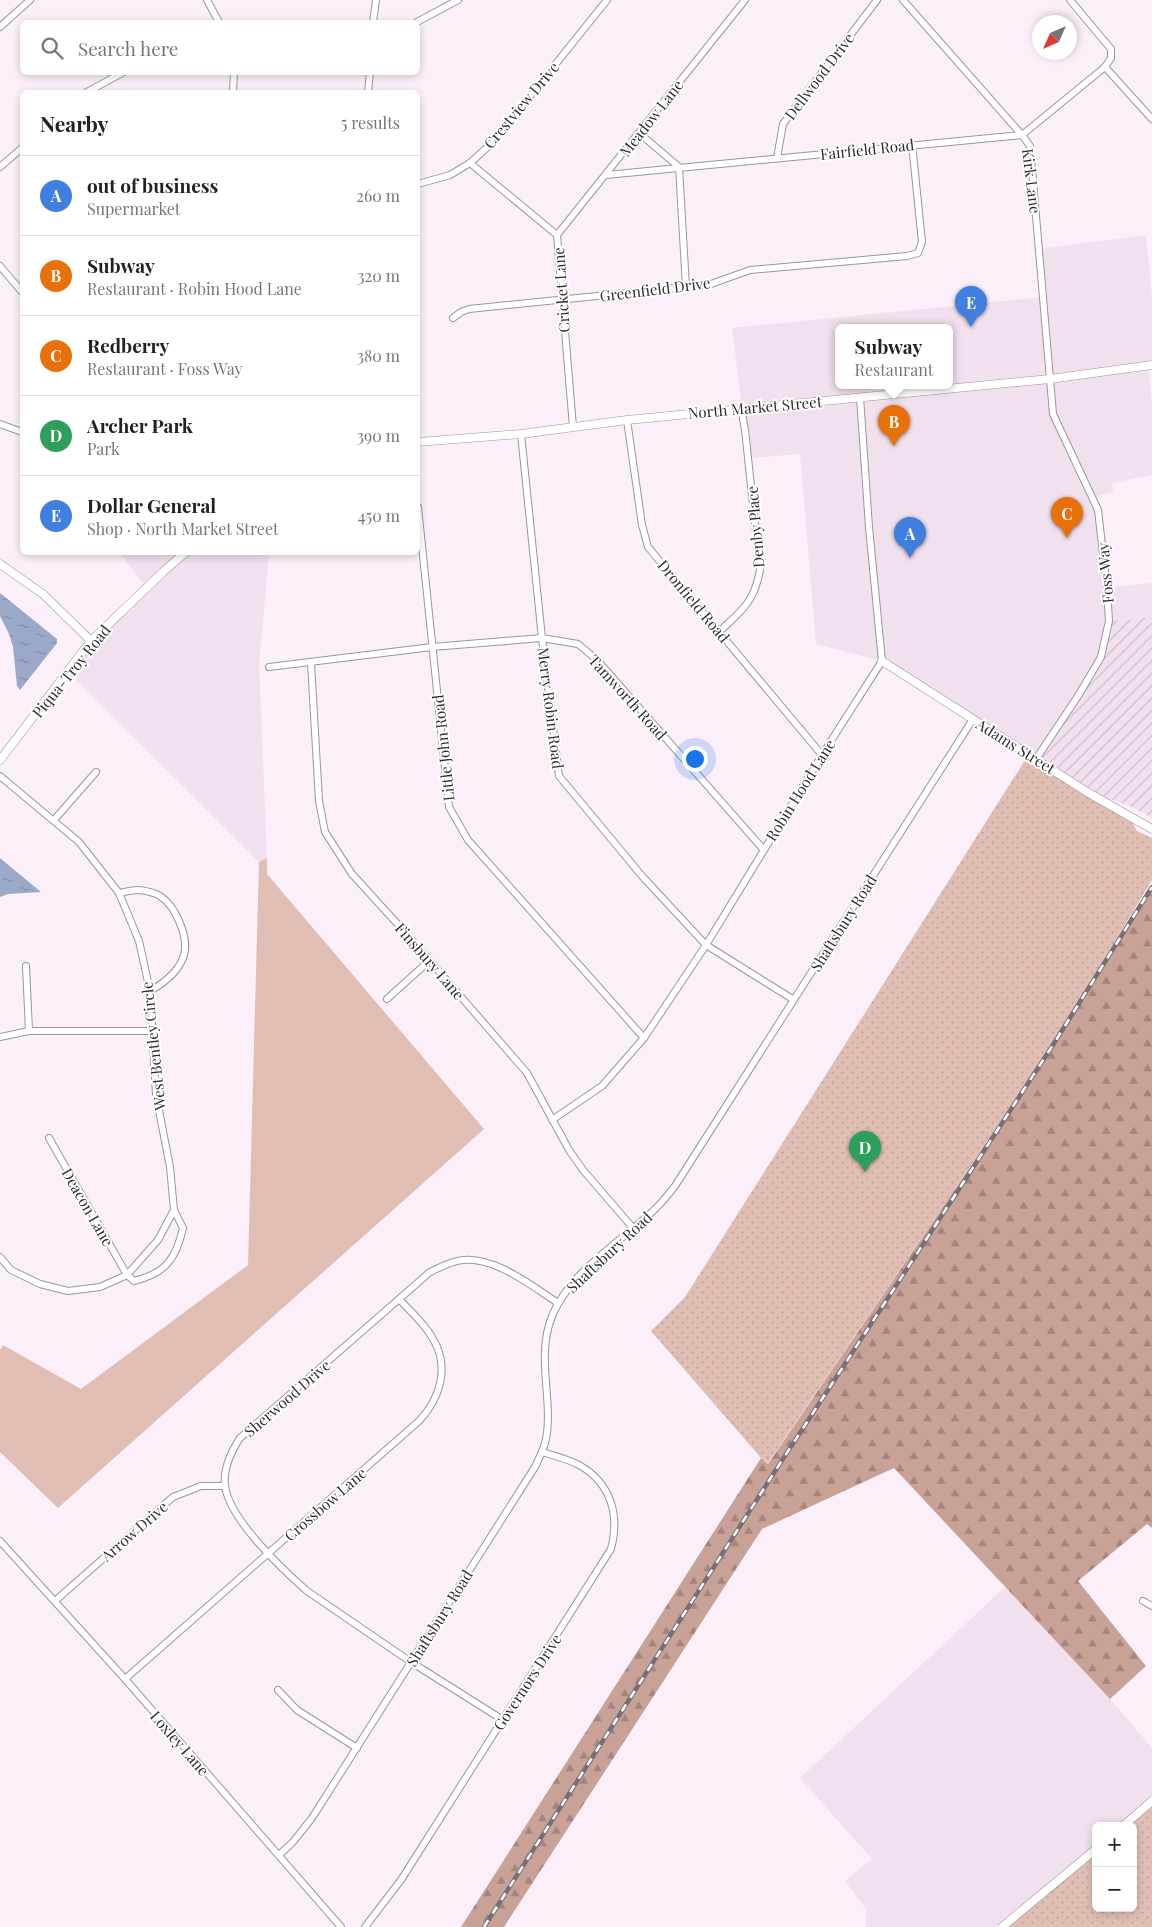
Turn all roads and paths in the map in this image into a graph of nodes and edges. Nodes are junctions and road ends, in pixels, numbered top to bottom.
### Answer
1 (30, 0) edge
2 (207, 0) edge
3 (376, 0) edge
4 (458, 0) edge
5 (606, 0) edge
6 (745, 0) edge
7 (877, 0) edge
8 (903, 0) edge
9 (1070, 0) edge
10 (218, 20) edge
11 (373, 20) edge
12 (420, 20) edge
13 (0, 27) edge
14 (1105, 67) junction
15 (119, 75) edge
16 (234, 75) edge
17 (370, 75) edge
18 (92, 90) edge
19 (233, 90) edge
20 (368, 90) edge
21 (1152, 119) edge
22 (638, 133) junction
23 (1022, 135) junction
24 (912, 144) junction
25 (20, 150) edge
26 (777, 158) junction
27 (470, 163) junction
28 (0, 167) edge
29 (679, 167) junction
30 (606, 175) junction
31 (420, 183) edge
32 (557, 235) junction
33 (0, 266) edge
34 (686, 287) junction
35 (20, 290) edge
36 (561, 300) junction
37 (453, 318) dead end
38 (1152, 365) edge
39 (1050, 379) junction
40 (953, 388) edge
41 (944, 389) edge
42 (860, 397) junction
43 (741, 408) junction
44 (628, 420) junction
45 (0, 424) edge
46 (573, 427) junction
47 (20, 431) edge
48 (521, 434) junction
49 (420, 442) edge
50 (420, 528) edge
51 (183, 555) edge
52 (0, 564) edge
53 (719, 632) junction
54 (542, 638) junction
55 (91, 642) junction
56 (432, 648) junction
57 (882, 661) junction
58 (311, 663) junction
59 (269, 667) dead end
60 (973, 719) junction
61 (822, 755) junction
62 (1036, 759) junction
63 (0, 760) edge
64 (96, 772) dead end
65 (0, 776) edge
66 (54, 820) junction
67 (1151, 829) edge
68 (763, 849) junction
69 (119, 893) junction
70 (706, 945) junction
71 (429, 961) junction
72 (26, 966) dead end
73 (150, 991) junction
74 (387, 999) dead end
75 (794, 1000) junction
76 (29, 1031) junction
77 (153, 1031) junction
78 (0, 1037) edge
79 (644, 1038) junction
80 (552, 1120) junction
81 (49, 1138) dead end
82 (174, 1210) junction
83 (634, 1228) junction
84 (0, 1257) edge
85 (127, 1275) junction
86 (400, 1300) junction
87 (558, 1303) junction
88 (542, 1452) junction
89 (225, 1486) junction
90 (0, 1541) edge
91 (269, 1553) junction
92 (55, 1601) junction
93 (1142, 1601) dead end
94 (1152, 1606) edge
95 (411, 1662) junction
96 (125, 1679) junction
97 (278, 1690) dead end
98 (503, 1720) junction
99 (357, 1748) junction
100 (1152, 1801) edge
101 (1128, 1822) edge
102 (1092, 1852) edge
103 (279, 1855) junction
104 (341, 1927) edge
105 (365, 1927) edge
106 (1002, 1927) edge

1 - 13 street
2 - 10 street
3 - 11 street
4 - 12 street
5 - 27 street, Crestview Drive
6 - 22 street, Meadow Lane
7 - 26 street, Dellwood Drive
8 - 23 street, Kirk Lane
9 - 14 street
14 - 21 street
14 - 23 street
15 - 18 street
16 - 19 street
17 - 20 street
22 - 29 street
22 - 30 street, Meadow Lane
23 - 24 street, Fairfield Road
23 - 39 street, Kirk Lane
24 - 26 street, Fairfield Road
24 - 34 street, Greenfield Drive
25 - 28 street
26 - 29 street, Fairfield Road
27 - 31 street, Crestview Drive
27 - 32 street, Cricket Lane
29 - 30 street, Fairfield Road
29 - 34 street
30 - 32 street, Meadow Lane
32 - 36 street, Cricket Lane
33 - 35 street
34 - 36 street, Greenfield Drive
36 - 37 street, Greenfield Drive
36 - 46 street, Cricket Lane
38 - 39 street, North Market Street
39 - 40 street, North Market Street
39 - 62 street, Foss Way
41 - 42 street, North Market Street
42 - 43 street, North Market Street
42 - 57 street
43 - 44 street, North Market Street
43 - 53 street, Denby Place
44 - 46 street, North Market Street
44 - 53 street, Dronfield Road
45 - 47 street
46 - 48 street, North Market Street
48 - 49 street, North Market Street
48 - 54 street, Merry Robin Road
50 - 56 street, Little John Road
51 - 55 street, Piqua-Troy Road
52 - 55 street
53 - 61 street, Dronfield Road
54 - 56 street, Tamworth Road
54 - 68 street, Tamworth Road
54 - 70 street, Merry Robin Road
55 - 63 street, Piqua-Troy Road
56 - 58 street, Tamworth Road
56 - 79 street, Little John Road
57 - 60 street, Adams Street
57 - 61 street, Robin Hood Lane
58 - 59 street, Tamworth Road
58 - 71 street, Finsbury Lane
60 - 62 street, Adams Street
60 - 75 street, Shaftsbury Road
61 - 68 street, Robin Hood Lane
62 - 67 street, Adams Street
64 - 66 street
65 - 66 street, West Bentley Circle
66 - 69 street, West Bentley Circle
68 - 70 street, Robin Hood Lane
69 - 73 street, West Bentley Circle
69 - 73 street
70 - 75 street, Merry Robin Road
70 - 79 street, Robin Hood Lane
71 - 74 street
71 - 80 street, Finsbury Lane
72 - 76 street
73 - 77 street, West Bentley Circle
75 - 83 street, Shaftsbury Road
76 - 77 street
76 - 78 street
77 - 82 street, West Bentley Circle
79 - 80 street, Robin Hood Lane
80 - 83 street, Finsbury Lane
81 - 85 street, Deacon Lane
82 - 85 street
82 - 85 street, West Bentley Circle
83 - 87 street, Shaftsbury Road
84 - 85 street
86 - 87 street, Sherwood Drive
86 - 89 street, Sherwood Drive
86 - 91 street, Crossbow Lane
87 - 88 street, Shaftsbury Road
88 - 95 street, Shaftsbury Road
88 - 98 street, Governors Drive
89 - 91 street, Sherwood Drive
89 - 92 street, Arrow Drive
90 - 92 street, Loxley Lane
91 - 95 street, Sherwood Drive
91 - 96 street, Crossbow Lane
92 - 96 street, Loxley Lane
93 - 94 street
95 - 98 street, Sherwood Drive
95 - 99 street, Shaftsbury Road
96 - 103 street, Loxley Lane
97 - 99 street
98 - 105 street, Governors Drive
99 - 103 street, Shaftsbury Road
100 - 101 street
102 - 106 street
103 - 104 street, Loxley Lane

